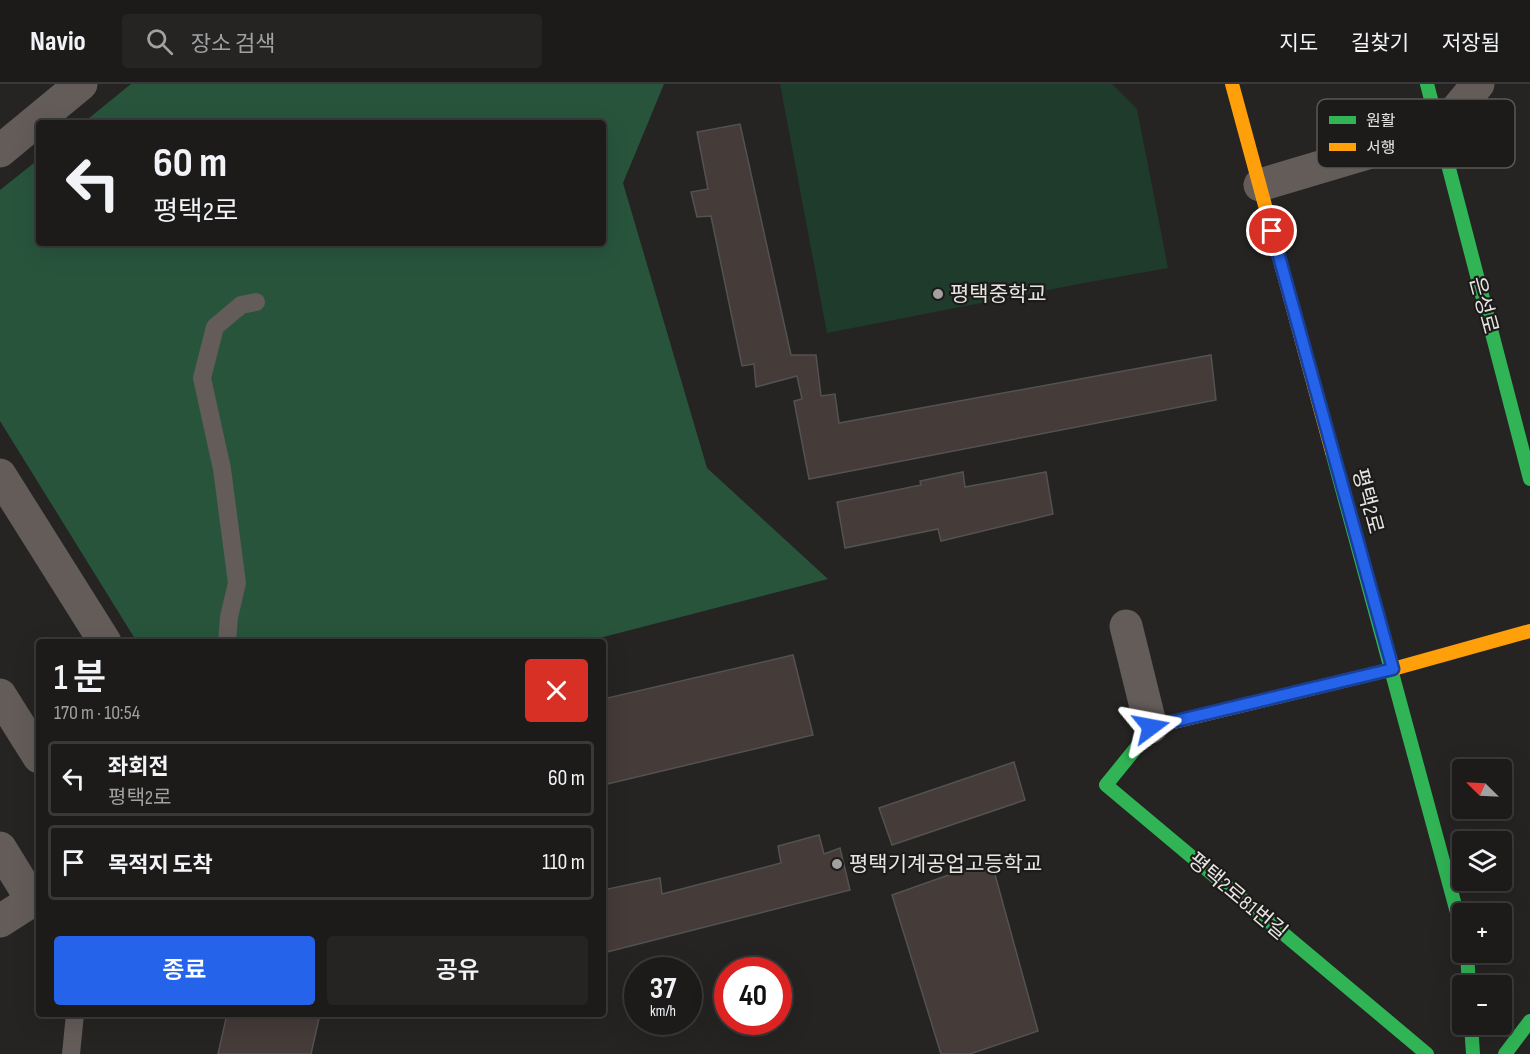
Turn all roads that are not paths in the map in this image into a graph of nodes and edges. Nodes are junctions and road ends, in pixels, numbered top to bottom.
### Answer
1 (81, 84) edge
2 (1232, 84) edge
3 (1427, 84) edge
4 (1478, 84) edge
5 (1430, 99) edge
6 (1466, 99) edge
7 (37, 120) edge
8 (36, 121) edge
9 (0, 151) edge
10 (1317, 168) edge
11 (1448, 168) edge
12 (1260, 185) junction
13 (256, 302) dead end
14 (1530, 479) edge
15 (3, 488) edge
16 (1126, 626) dead end
17 (1530, 631) edge
18 (103, 639) edge
19 (227, 639) edge
20 (1393, 669) junction
21 (0, 694) edge
22 (1151, 727) junction
23 (36, 752) edge
24 (0, 848) edge
25 (35, 898) edge
26 (1455, 903) edge
27 (0, 921) edge
28 (75, 1017) edge
29 (1530, 1021) edge
30 (1472, 1035) edge
31 (71, 1054) edge
32 (1427, 1054) edge
33 (1473, 1054) edge
34 (1505, 1054) edge

1 - 7 street
2 - 12 street, 평택2로
3 - 5 street, 은성로
4 - 6 street
8 - 9 street
10 - 12 street
11 - 14 street, 은성로
12 - 20 street, 평택2로
13 - 19 lane
15 - 18 street
16 - 22 street
17 - 20 street
20 - 22 street
20 - 26 street, 평택2로
21 - 23 street
22 - 32 street, 평택2로81번길
24 - 25 street
25 - 27 street
28 - 31 lane
29 - 34 street
30 - 33 street

